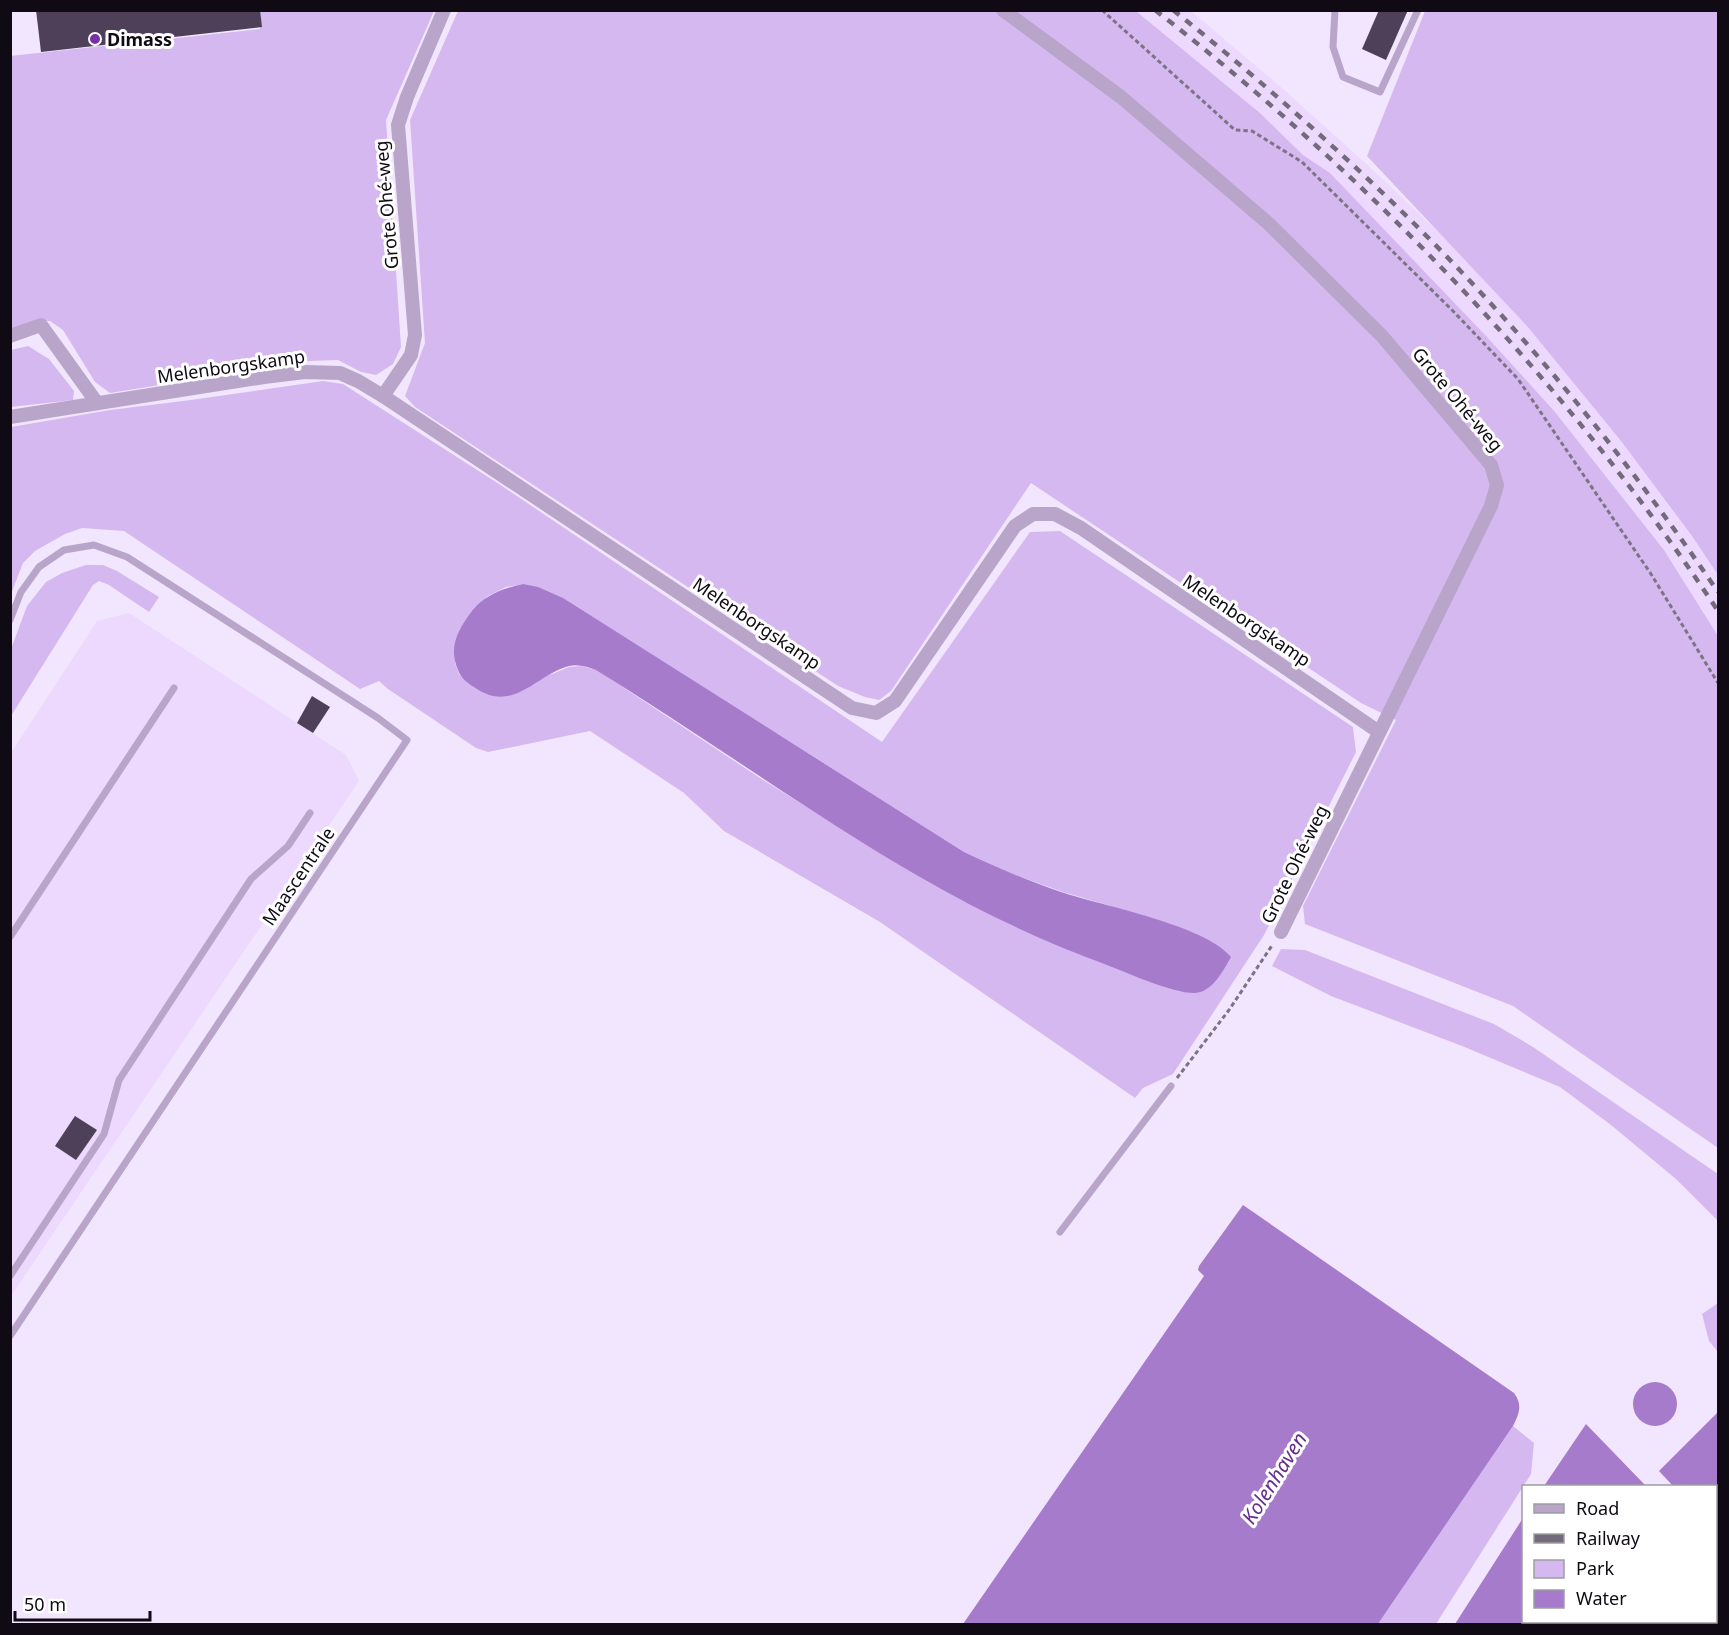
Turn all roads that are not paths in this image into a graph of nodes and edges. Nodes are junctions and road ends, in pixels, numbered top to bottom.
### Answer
1 (444, 10) edge
2 (1003, 10) edge
3 (1335, 10) edge
4 (1418, 10) edge
5 (10, 336) edge
6 (383, 396) junction
7 (96, 403) junction
8 (10, 417) edge
9 (10, 620) edge
10 (174, 688) dead end
11 (1378, 732) junction
12 (310, 813) dead end
13 (1281, 932) road end
14 (10, 938) edge
15 (1171, 1086) road end
16 (1060, 1232) dead end
17 (10, 1276) edge
18 (10, 1336) edge

1 - 6 street, Grote Ohé-weg
2 - 11 street, Grote Ohé-weg
3 - 4 lane
5 - 7 street
6 - 7 street, Melenborgskamp
6 - 11 street, Melenborgskamp
7 - 8 street, Melenborgskamp
9 - 18 lane, Maascentrale
10 - 14 lane
11 - 13 street, Grote Ohé-weg
12 - 17 lane
15 - 16 lane

